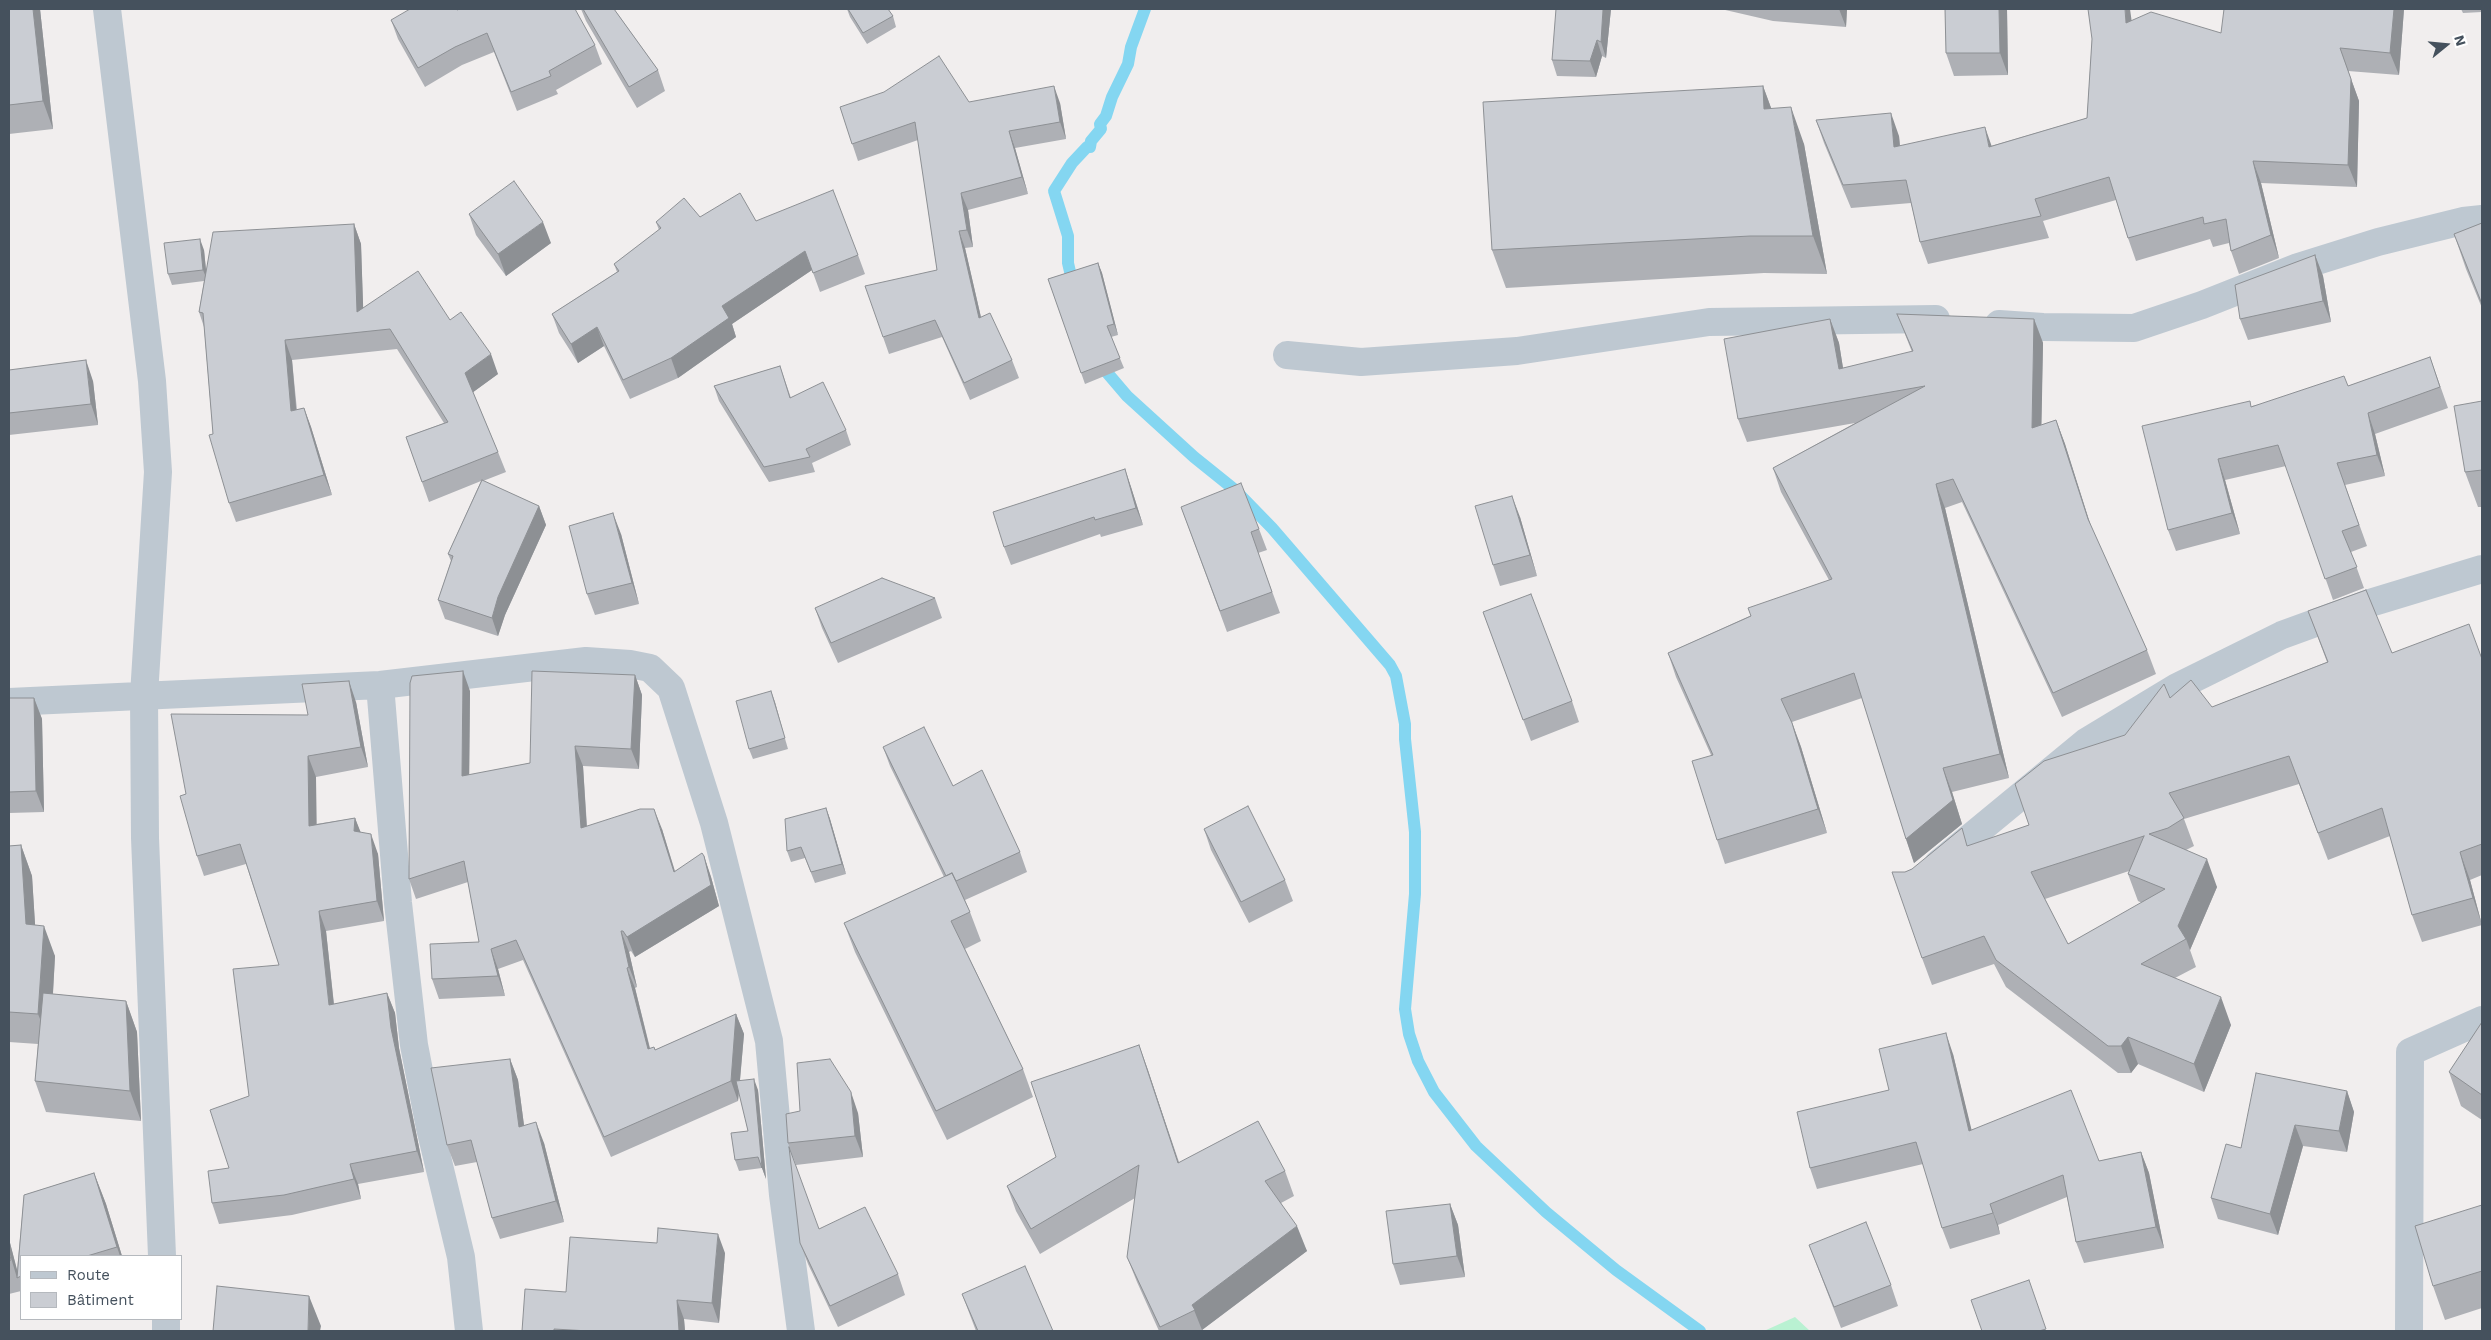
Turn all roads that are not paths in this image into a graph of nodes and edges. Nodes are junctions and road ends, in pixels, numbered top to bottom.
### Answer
1 (107, 9) edge
2 (2482, 219) edge
3 (1288, 355) dead end
4 (2482, 569) edge
5 (380, 685) junction
6 (144, 695) junction
7 (9, 702) edge
8 (1920, 878) edge
9 (2482, 1020) edge
10 (162, 1255) edge
11 (469, 1331) edge
12 (800, 1331) edge
13 (2409, 1331) edge

1 - 6 street
2 - 3 street
4 - 8 street
5 - 6 street
5 - 11 street
5 - 12 street
6 - 7 street
6 - 10 street
9 - 13 street

